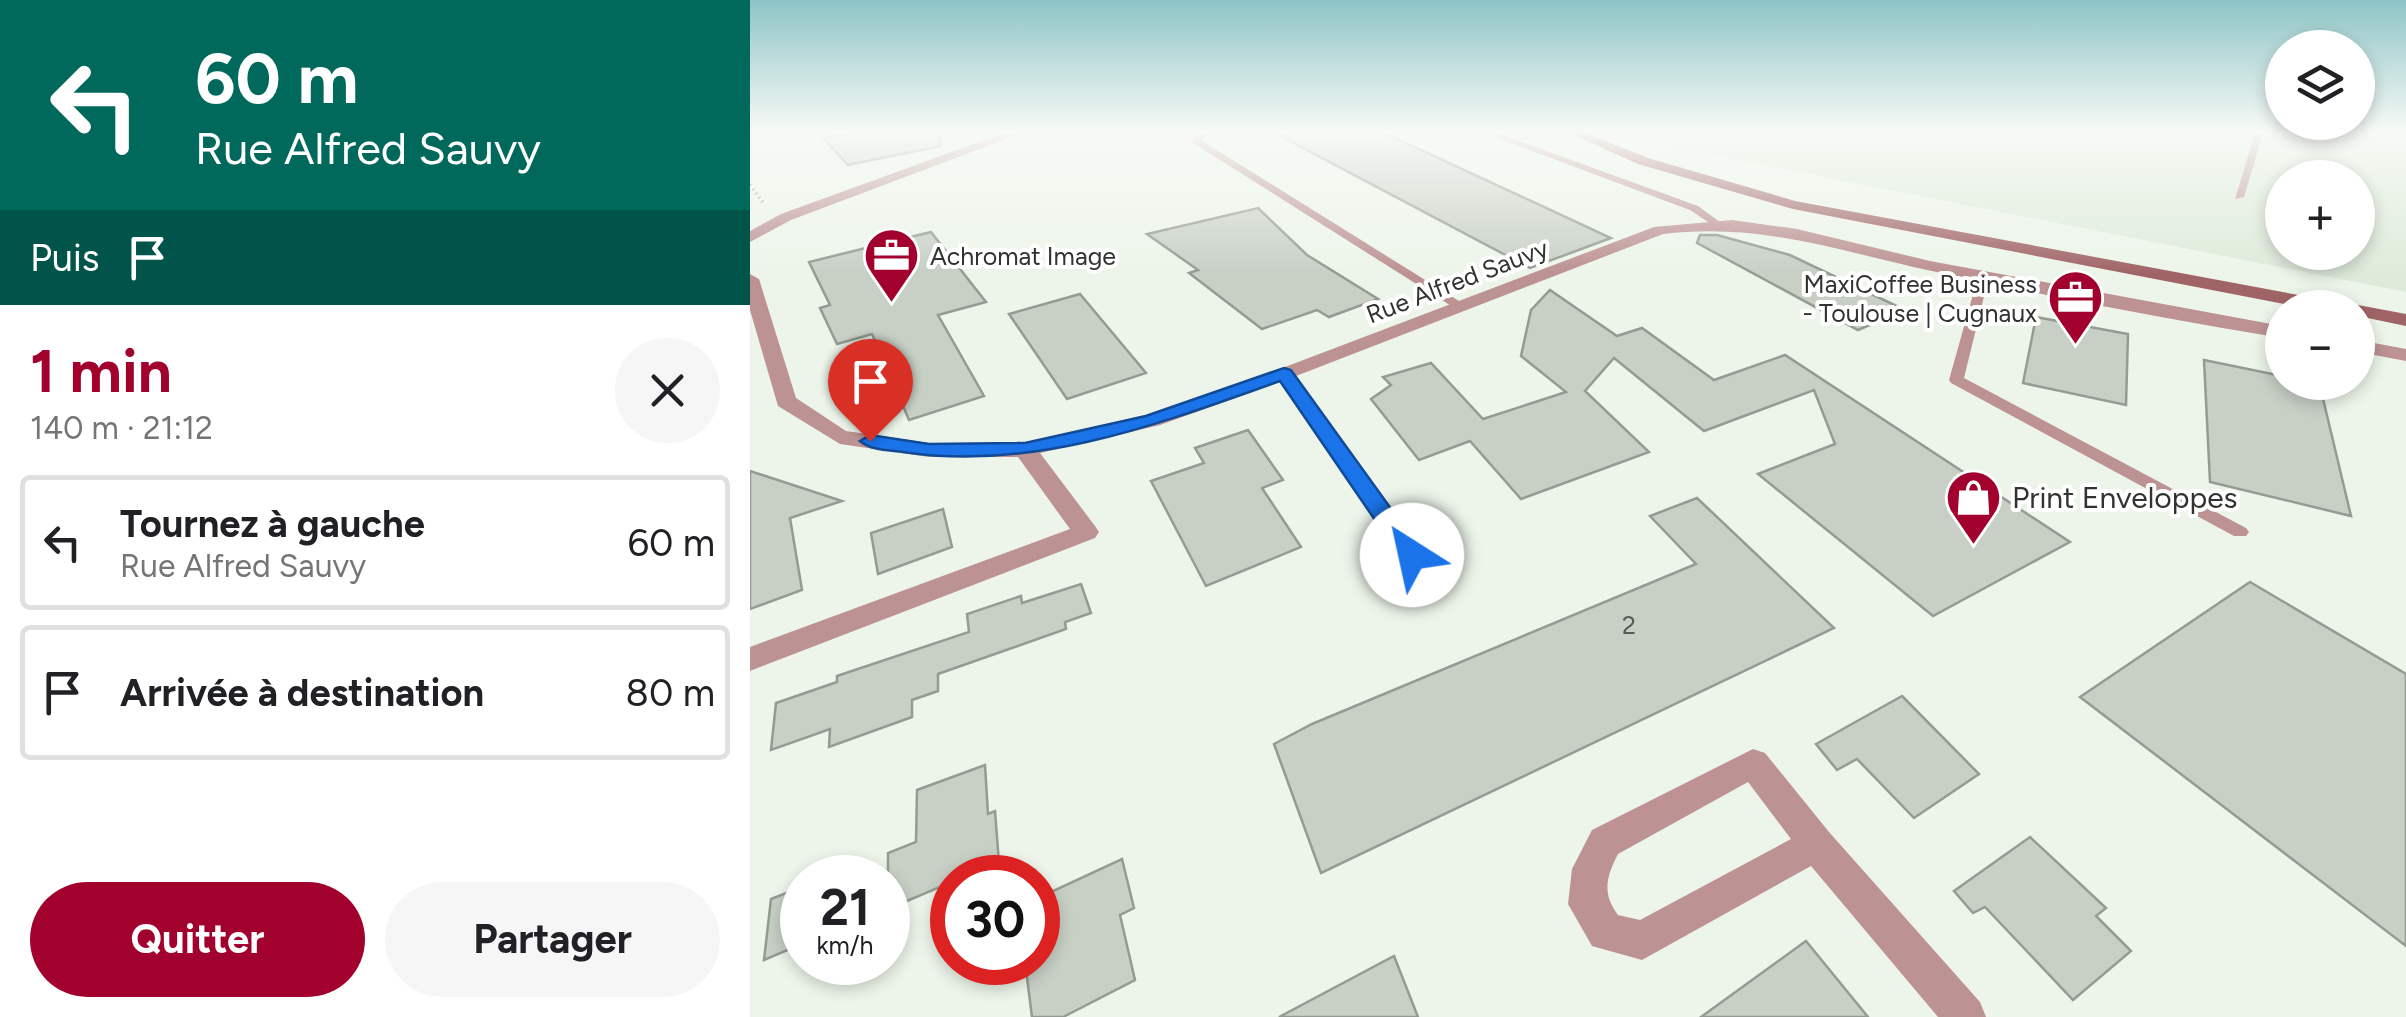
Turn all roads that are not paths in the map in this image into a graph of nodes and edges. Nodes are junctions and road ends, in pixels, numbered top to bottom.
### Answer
1 (891, 177) edge
2 (1256, 177) edge
3 (1610, 177) edge
4 (1694, 177) edge
5 (2245, 177) edge
6 (2239, 197) dead end
7 (1715, 222) junction
8 (750, 237) edge
9 (1983, 276) junction
10 (750, 279) edge
11 (2265, 295) edge
12 (1461, 306) junction
13 (2375, 314) edge
14 (2406, 320) edge
15 (2265, 329) edge
16 (2375, 349) edge
17 (2406, 355) edge
18 (1284, 374) junction
19 (1025, 450) junction
20 (2240, 532) dead end
21 (1412, 555) dead end
22 (750, 659) edge
23 (1816, 844) junction
24 (1965, 1017) edge

1 - 8 street
2 - 12 lane
3 - 7 lane
4 - 11 main road
5 - 6 lane
7 - 9 street, Rue Alfred Sauvy
7 - 12 street, Rue Alfred Sauvy
9 - 15 street, Rue Alfred Sauvy
9 - 20 lane
10 - 19 street, Rue Alfred Sauvy
12 - 18 street, Rue Alfred Sauvy
13 - 14 main road
16 - 17 street
18 - 19 street, Rue Alfred Sauvy
18 - 21 street
19 - 22 street
23 - 23 street
23 - 24 street

